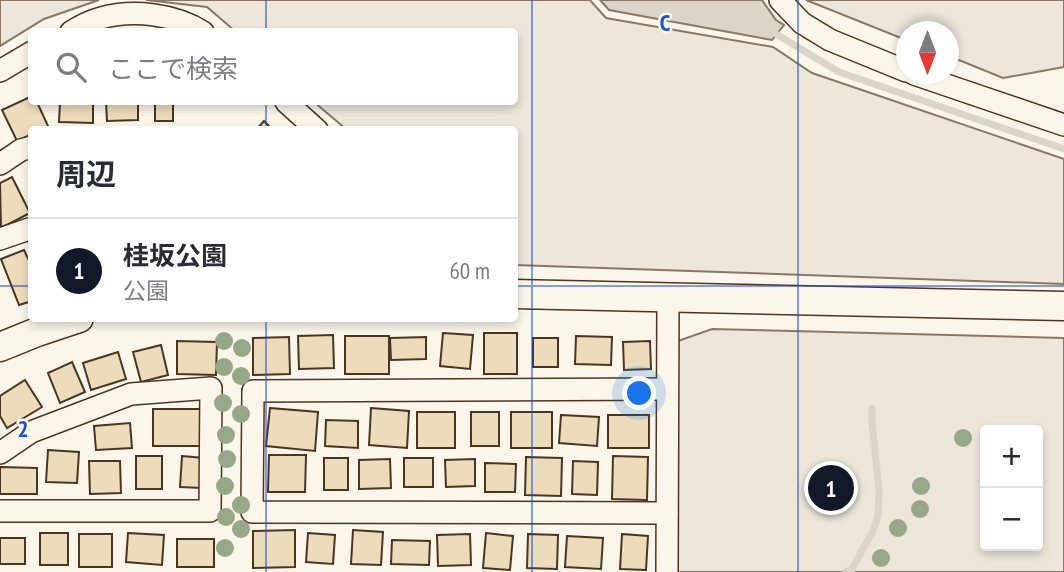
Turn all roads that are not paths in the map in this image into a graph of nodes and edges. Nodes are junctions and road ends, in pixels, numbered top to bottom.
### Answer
1 (780, 0) edge
2 (80, 28) edge
3 (197, 28) edge
4 (28, 54) edge
5 (896, 67) edge
6 (0, 71) edge
7 (943, 84) edge
8 (289, 105) edge
9 (1064, 125) edge
10 (313, 126) edge
11 (28, 149) edge
12 (0, 164) edge
13 (28, 229) edge
14 (0, 239) edge
15 (518, 294) edge
16 (668, 297) junction
17 (1064, 306) edge
18 (67, 322) edge
19 (0, 347) edge
20 (667, 389) junction
21 (0, 453) edge
22 (0, 511) edge
23 (667, 513) junction
24 (667, 572) edge

1 - 5 street
2 - 3 street
4 - 6 street
7 - 9 street
8 - 10 street
11 - 12 street
13 - 14 street
15 - 16 street
16 - 17 street
16 - 20 street
18 - 19 street
20 - 23 street
20 - 23 street
21 - 22 street
23 - 24 street

